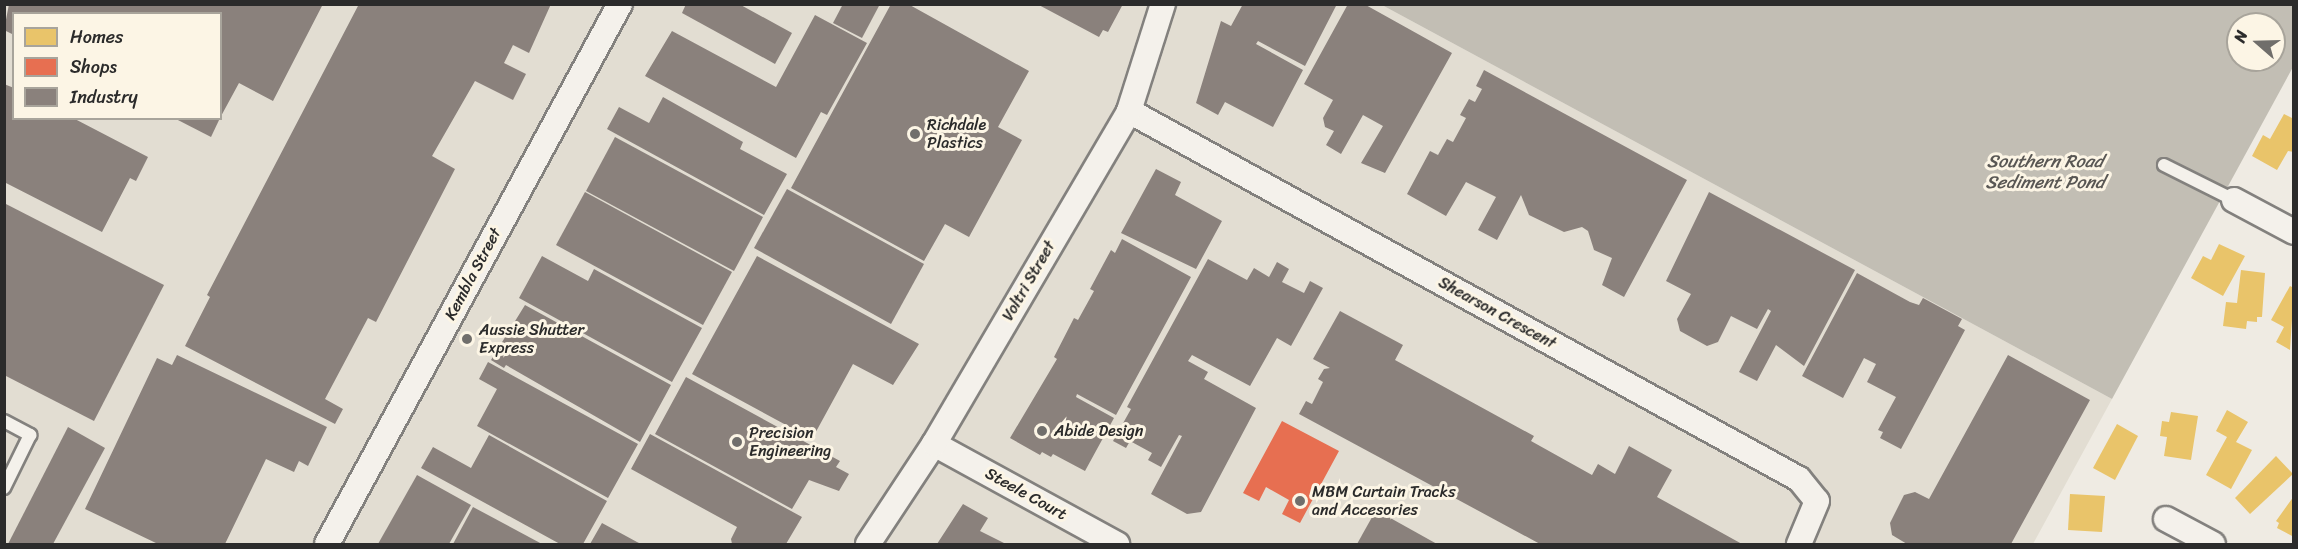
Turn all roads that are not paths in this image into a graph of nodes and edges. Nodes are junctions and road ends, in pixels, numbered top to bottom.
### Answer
1 (620, 4) edge
2 (1163, 4) edge
3 (1129, 111) junction
4 (2164, 165) dead end
5 (2234, 200) joint
6 (2294, 232) edge
7 (4, 421) edge
8 (934, 444) junction
9 (4, 488) edge
10 (2166, 519) dead end
11 (327, 544) edge
12 (868, 544) edge
13 (1118, 544) edge
14 (1799, 544) edge
15 (2213, 544) edge

1 - 11 street, Kembla Street
2 - 3 street, Voltri Street
3 - 8 street, Voltri Street
3 - 14 street, Shearson Crescent
4 - 5 lane
5 - 6 street
7 - 9 lane
8 - 12 street, Voltri Street
8 - 13 street, Steele Court
10 - 15 street

